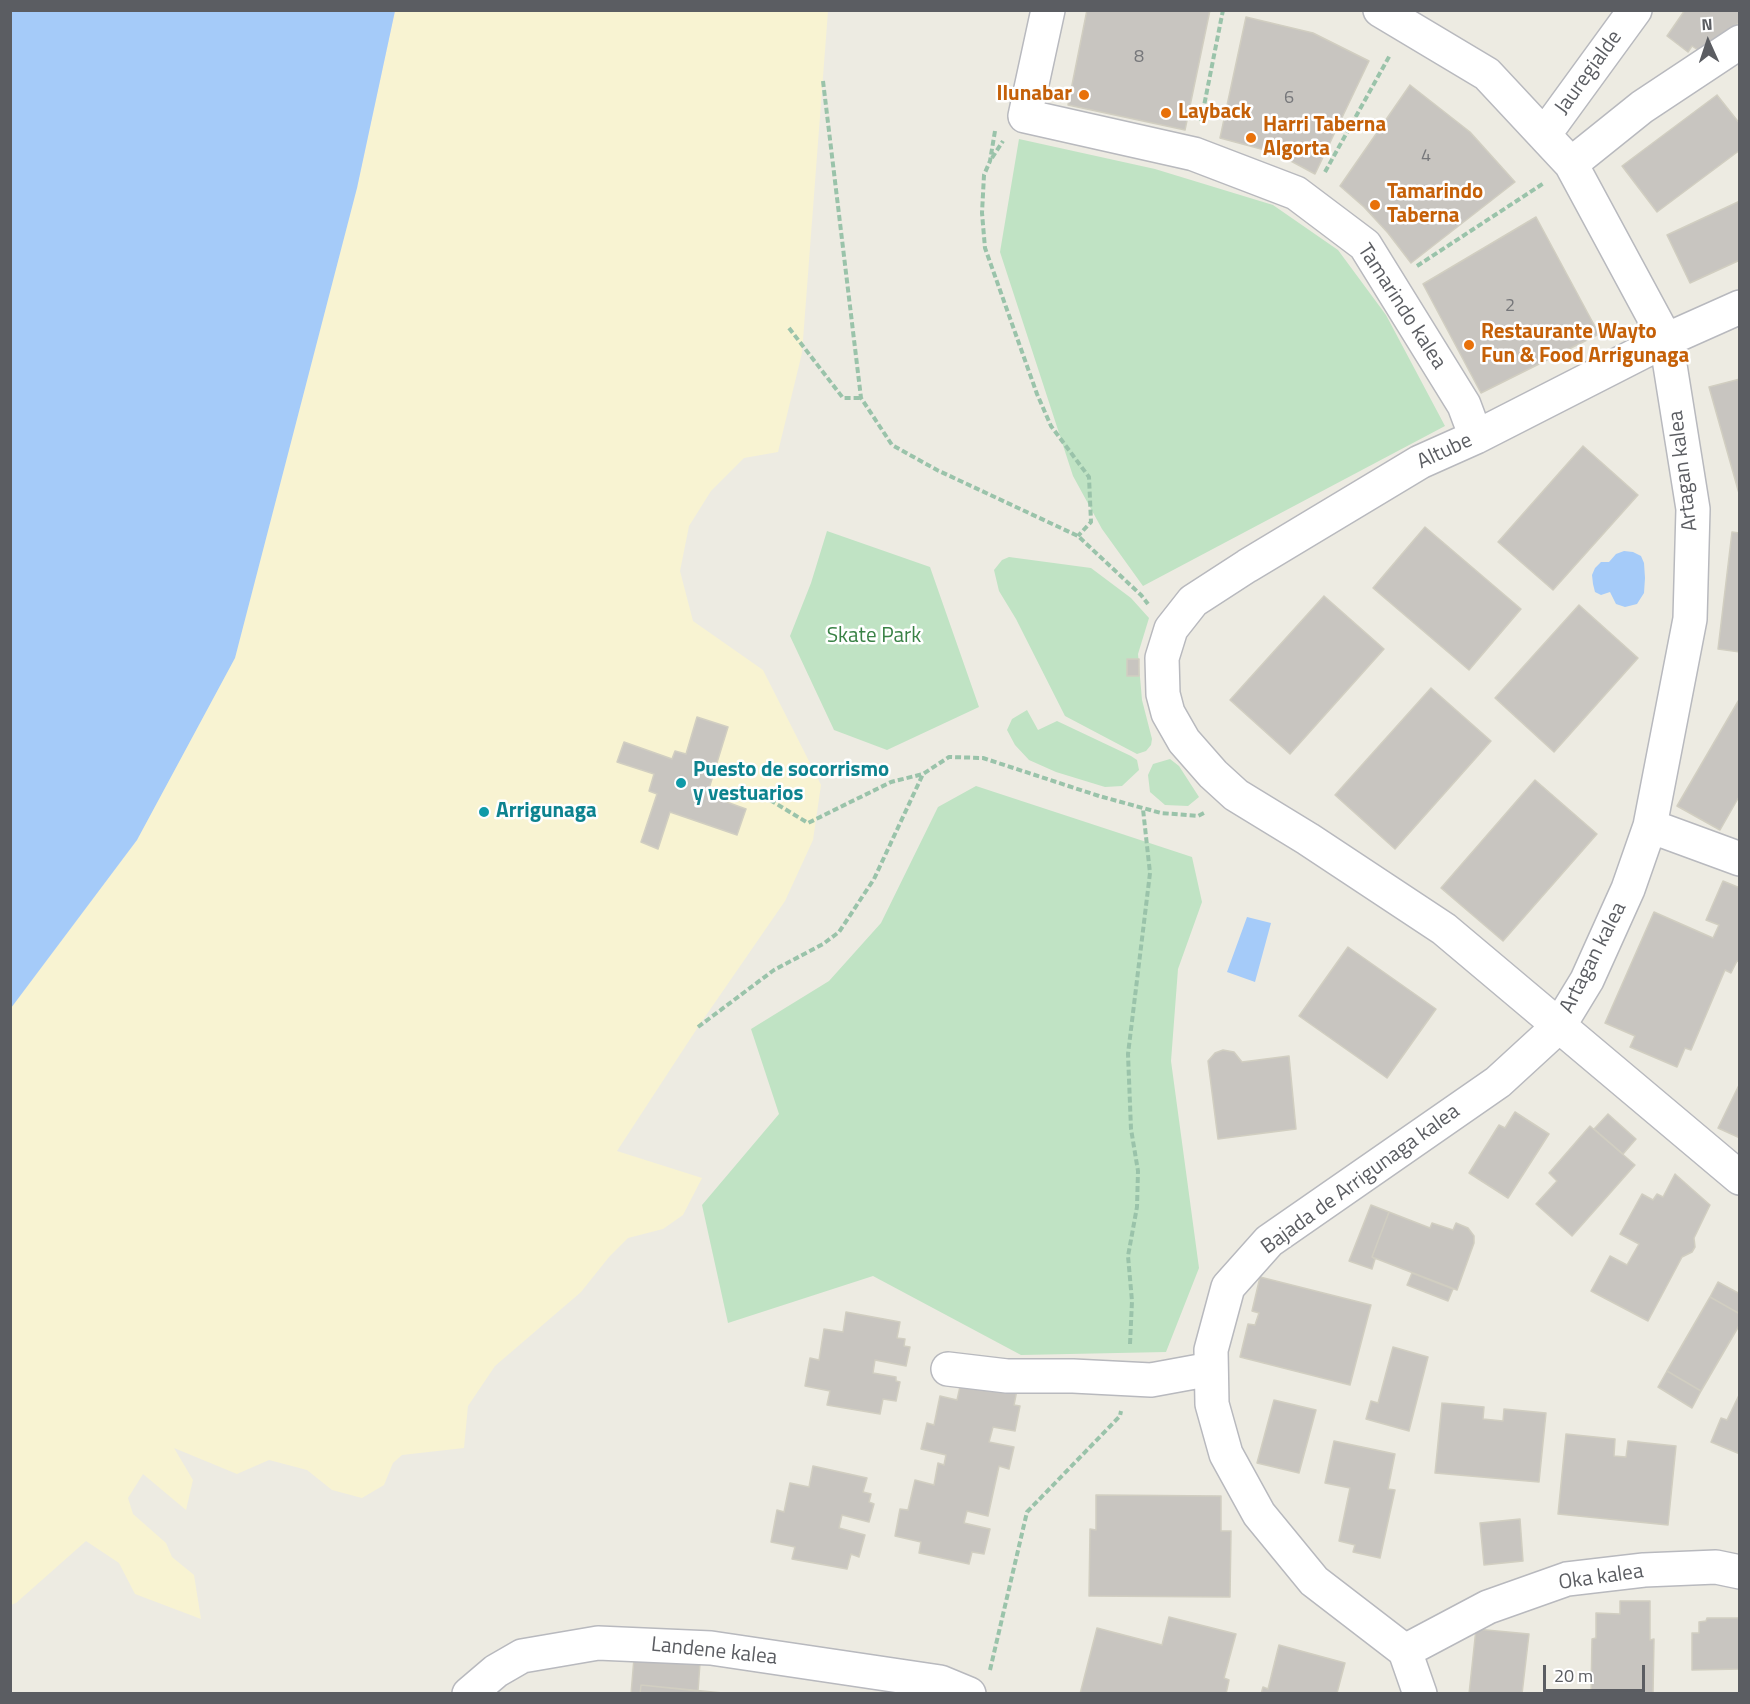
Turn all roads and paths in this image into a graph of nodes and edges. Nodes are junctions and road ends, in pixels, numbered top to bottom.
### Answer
1 (1048, 10) edge
2 (1223, 10) edge
3 (1380, 10) edge
4 (1635, 10) edge
5 (1740, 42) edge
6 (823, 81) dead end
7 (1374, 82) dead end
8 (1205, 104) dead end
9 (1544, 135) junction
10 (1336, 153) dead end
11 (990, 161) dead end
12 (1570, 164) junction
13 (1532, 191) dead end
14 (1437, 255) dead end
15 (1740, 307) edge
16 (789, 328) dead end
17 (1666, 339) junction
18 (861, 398) junction
19 (1476, 437) junction
20 (1078, 536) junction
21 (1171, 629) junction
22 (923, 774) junction
23 (1236, 795) junction
24 (770, 800) dead end
25 (1143, 808) junction
26 (1650, 826) junction
27 (1740, 859) edge
28 (1559, 1026) junction
29 (698, 1027) dead end
30 (1740, 1178) edge
31 (948, 1369) dead end
32 (1211, 1369) junction
33 (1129, 1379) junction
34 (1740, 1572) edge
35 (1405, 1651) junction
36 (958, 1685) edge
37 (469, 1694) edge
38 (1420, 1694) edge

1 - 19 street, Tamarindo kalea
2 - 8 path
3 - 9 street, Artagan kalea
4 - 9 street, Jauregialde
5 - 12 street
6 - 18 path
7 - 10 path
9 - 12 street, Artagan kalea
11 - 20 path
12 - 17 street, Artagan kalea
13 - 14 path
15 - 17 street, Altube
16 - 18 path
17 - 19 street, Altube
17 - 26 street, Artagan kalea
18 - 20 path
19 - 21 street, Altube
20 - 21 path
21 - 23 street
22 - 24 path
22 - 25 path
22 - 29 path
23 - 25 path
23 - 28 street
25 - 33 path
26 - 27 street
26 - 28 street, Artagan kalea
28 - 30 street
28 - 32 street, Bajada de Arrigunaga kalea
31 - 33 street
32 - 33 street
32 - 35 street, Bajada de Arrigunaga kalea
33 - 36 path
34 - 35 street, Oka kalea
35 - 38 street
36 - 37 street, Landene kalea

